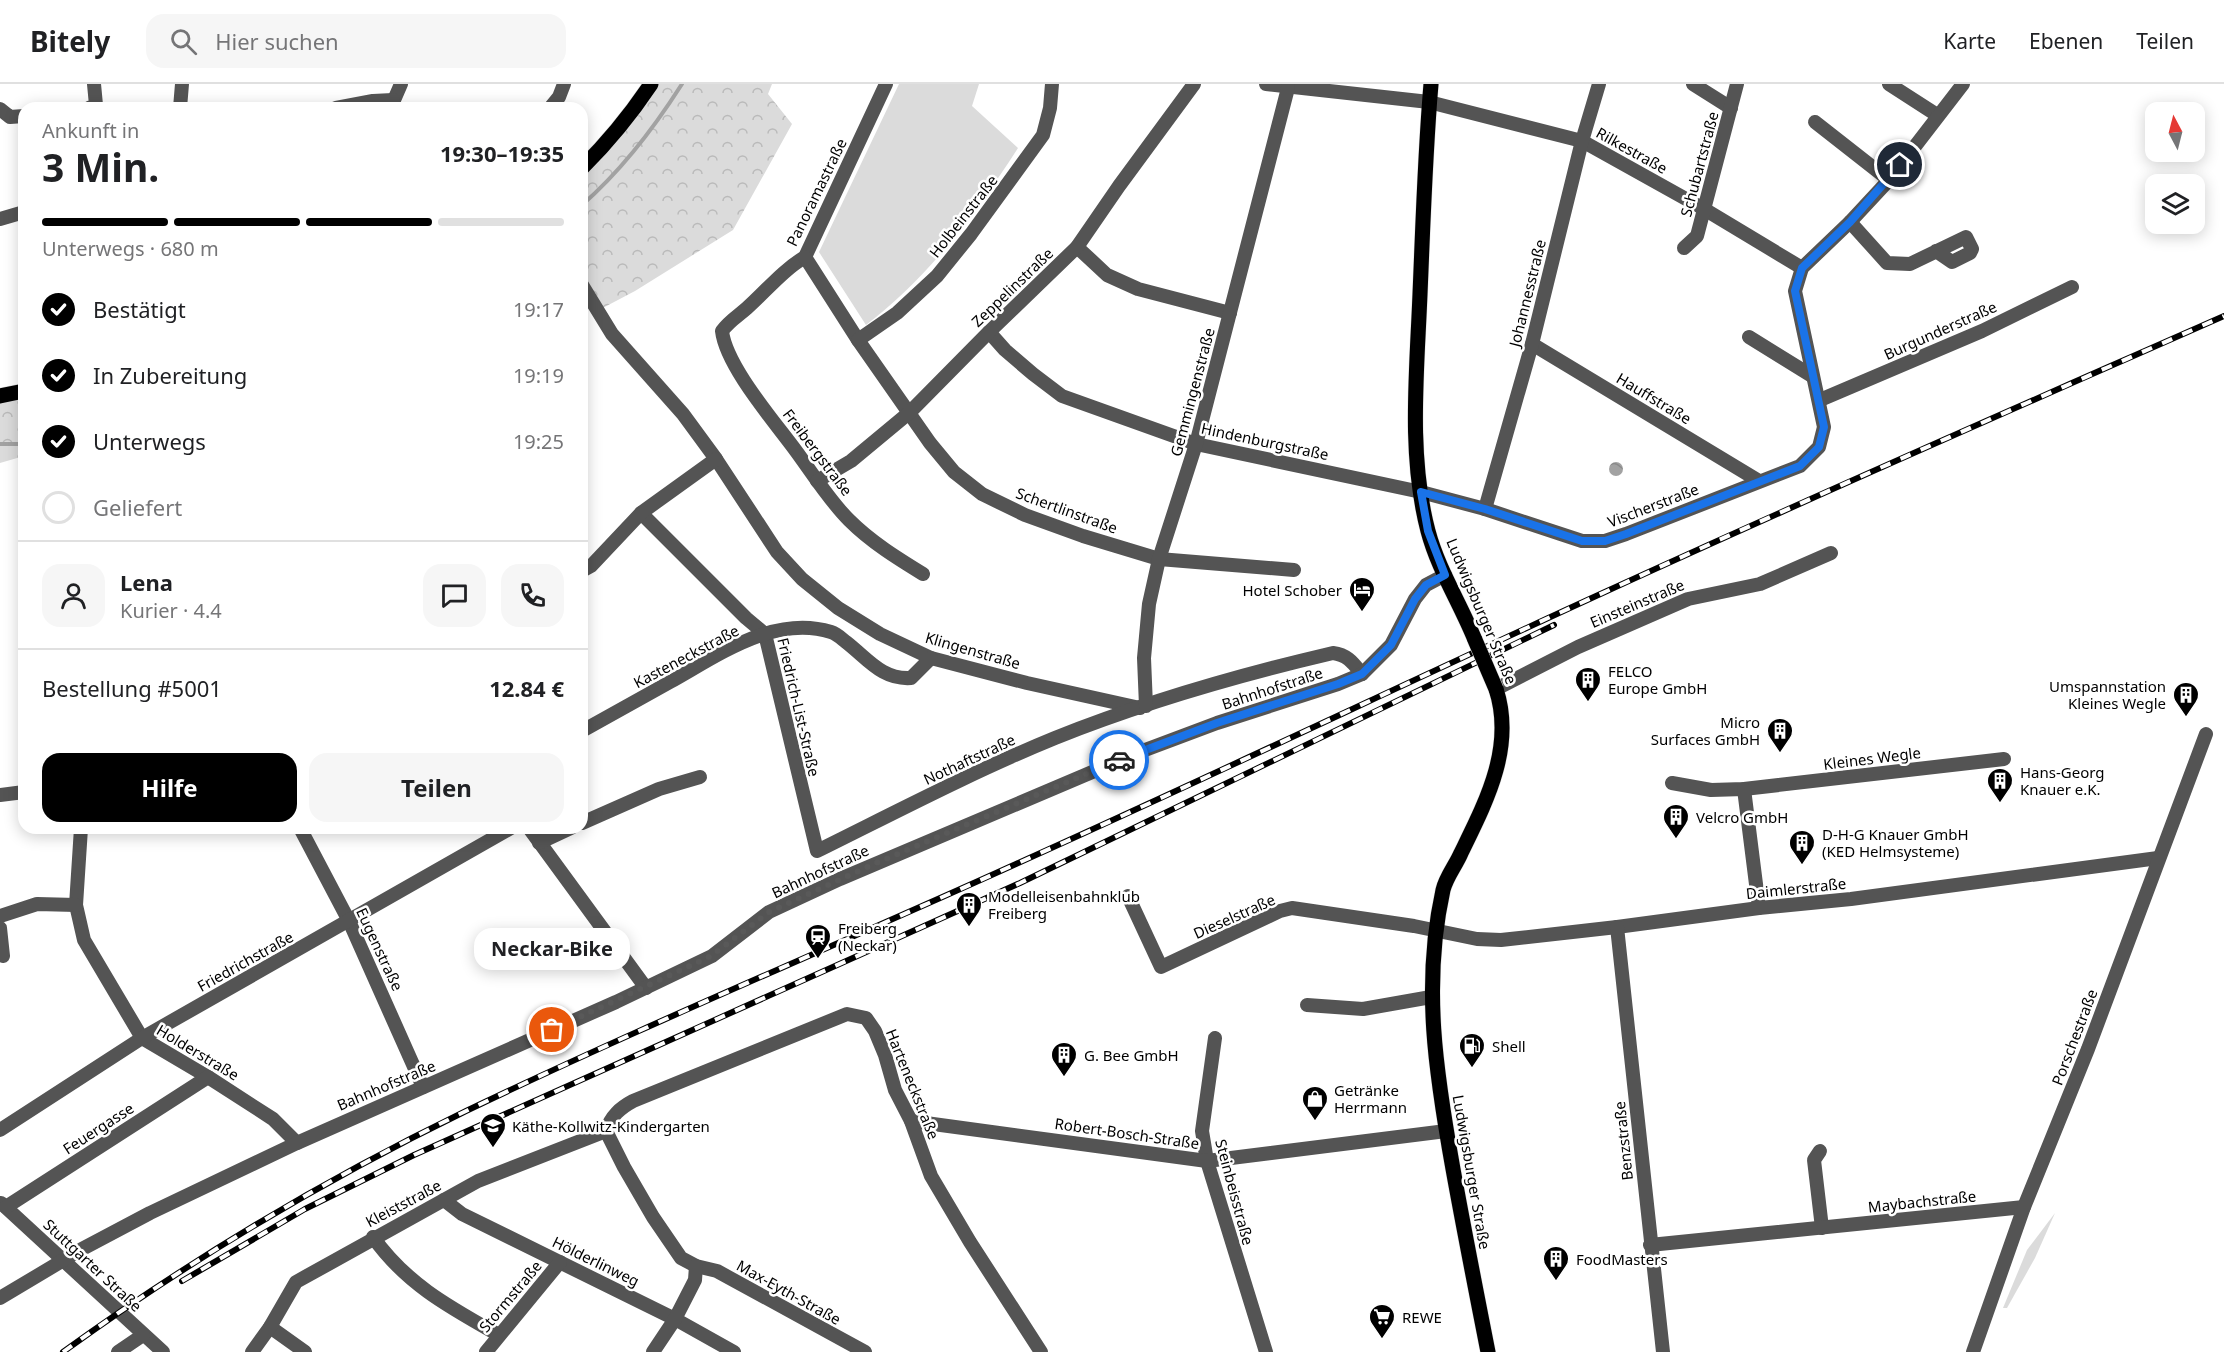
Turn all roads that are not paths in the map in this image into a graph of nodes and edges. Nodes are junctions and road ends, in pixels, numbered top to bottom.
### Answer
1 (94, 84) edge
2 (182, 84) edge
3 (401, 84) edge
4 (564, 84) edge
5 (651, 84) edge
6 (885, 84) edge
7 (1052, 84) edge
8 (1194, 84) edge
9 (1266, 84) edge
10 (1431, 84) edge
11 (1599, 84) edge
12 (1693, 84) edge
13 (1737, 84) edge
14 (1888, 84) edge
15 (1963, 84) edge
16 (1288, 88) junction
17 (1361, 90) edge
18 (96, 102) edge
19 (180, 102) edge
20 (393, 102) edge
21 (554, 102) edge
22 (1429, 102) junction
23 (1, 105) edge
24 (1731, 108) junction
25 (18, 116) edge
26 (1937, 116) junction
27 (1815, 122) dead end
28 (1582, 141) junction
29 (588, 161) edge
30 (1889, 180) junction
31 (1704, 209) junction
32 (18, 214) edge
33 (0, 219) edge
34 (1850, 222) junction
35 (1077, 247) junction
36 (1684, 248) dead end
37 (1936, 251) dead end
38 (805, 257) junction
39 (1802, 268) junction
40 (2072, 287) dead end
41 (588, 295) edge
42 (1230, 313) junction
43 (728, 322) joint
44 (989, 332) junction
45 (1749, 337) dead end
46 (858, 340) junction
47 (1532, 344) junction
48 (1812, 376) junction
49 (18, 392) edge
50 (0, 396) edge
51 (1820, 400) junction
52 (910, 412) junction
53 (1196, 444) junction
54 (716, 459) junction
55 (817, 481) junction
56 (1759, 481) junction
57 (1421, 492) junction
58 (1485, 509) junction
59 (641, 513) junction
60 (1831, 553) dead end
61 (1159, 559) junction
62 (588, 561) edge
63 (1294, 570) dead end
64 (923, 574) dead end
65 (1445, 575) junction
66 (765, 634) junction
67 (931, 658) junction
68 (1362, 674) junction
69 (1496, 689) junction
70 (1143, 707) junction
71 (588, 728) edge
72 (2206, 734) dead end
73 (2004, 759) dead end
74 (700, 777) dead end
75 (1672, 783) dead end
76 (1744, 789) junction
77 (0, 790) edge
78 (18, 793) edge
79 (0, 795) edge
80 (588, 820) edge
81 (81, 834) edge
82 (303, 834) edge
83 (501, 834) edge
84 (533, 834) edge
85 (558, 834) edge
86 (539, 843) junction
87 (817, 851) joint
88 (2158, 858) junction
89 (1128, 896) dead end
90 (76, 905) junction
91 (1759, 908) junction
92 (0, 916) edge
93 (349, 921) junction
94 (1617, 927) junction
95 (0, 928) edge
96 (1436, 932) junction
97 (3, 956) dead end
98 (646, 988) junction
99 (1431, 997) junction
100 (1307, 1005) dead end
101 (142, 1038) junction
102 (1215, 1038) dead end
103 (208, 1077) junction
104 (423, 1087) junction
105 (910, 1121) junction
106 (0, 1130) edge
107 (606, 1131) junction
108 (1446, 1131) junction
109 (297, 1143) junction
110 (1820, 1150) dead end
111 (1207, 1161) junction
112 (444, 1200) junction
113 (3, 1205) edge
114 (2024, 1207) junction
115 (1822, 1228) junction
116 (373, 1237) junction
117 (1650, 1245) junction
118 (64, 1260) junction
119 (560, 1262) junction
120 (696, 1266) junction
121 (0, 1298) edge
122 (675, 1319) junction
123 (270, 1327) junction
124 (143, 1335) junction
125 (499, 1335) junction
126 (118, 1352) edge
127 (163, 1352) edge
128 (252, 1352) edge
129 (305, 1352) edge
130 (486, 1352) edge
131 (653, 1352) edge
132 (734, 1352) edge
133 (865, 1352) edge
134 (1041, 1352) edge
135 (1266, 1352) edge
136 (1488, 1352) edge
137 (1663, 1352) edge
138 (1973, 1352) edge

1 - 18 street
2 - 19 street
3 - 20 street
4 - 21 street
5 - 29 main road
6 - 38 street, Panoramastraße
7 - 46 street, Holbeinstraße
8 - 35 street, Zeppelinstraße
9 - 16 street, Rilkestraße
10 - 22 main road, Ludwigsburger Straße
11 - 28 street, Johannesstraße
12 - 24 street
13 - 24 street, Schubartstraße
14 - 26 street
15 - 26 street
16 - 17 street, Rilkestraße
16 - 42 street, Gemmingenstraße
17 - 22 street, Rilkestraße
22 - 28 street, Rilkestraße
22 - 57 main road, Ludwigsburger Straße
23 - 25 street
24 - 31 street, Schubartstraße
26 - 30 street
27 - 30 street
28 - 31 street, Rilkestraße
28 - 47 street, Johannesstraße
30 - 34 street
31 - 36 street, Schubartstraße
31 - 39 street, Rilkestraße
32 - 33 street
34 - 37 street
34 - 39 street
35 - 42 street
35 - 44 street, Zeppelinstraße
38 - 43 street, Panoramastraße
38 - 46 street, Schertlinstraße
39 - 48 street
40 - 51 street, Burgunderstraße
41 - 54 street, Klingenstraße
42 - 53 street, Gemmingenstraße
43 - 55 street, Freibergstraße
44 - 52 street, Zeppelinstraße
44 - 53 street, Hindenburgstraße
45 - 48 street
46 - 52 street, Schertlinstraße
47 - 56 street, Hauffstraße
47 - 58 street, Johannesstraße
48 - 51 street
49 - 50 main road
51 - 56 street, Vischerstraße
52 - 55 street, Zeppelinstraße
52 - 61 street, Schertlinstraße
53 - 57 street, Hindenburgstraße
53 - 61 street, Gemmingenstraße
54 - 59 street
54 - 67 street, Klingenstraße
55 - 64 street, Freibergstraße
56 - 58 street, Vischerstraße
57 - 58 street, Vischerstraße
57 - 65 main road, Ludwigsburger Straße
59 - 62 street
59 - 66 street, Friedrich-List-Straße
60 - 69 street, Einsteinstraße
61 - 63 street, Schertlinstraße
61 - 70 street, Gemmingenstraße
65 - 68 street, Bahnhofstraße
65 - 69 main road, Ludwigsburger Straße, bridge
66 - 67 street, Kasteneckstraße
66 - 71 street, Kasteneckstraße
66 - 87 street, Friedrich-List-Straße
67 - 70 street, Klingenstraße
68 - 70 street
68 - 98 street, Bahnhofstraße
69 - 96 main road, Ludwigsburger Straße
70 - 87 street, Nothaftstraße
72 - 88 street, Porschestraße
73 - 76 street, Kleines Wegle
74 - 80 street
75 - 76 street, Kleines Wegle
76 - 91 street
77 - 79 street
78 - 79 street
81 - 90 street, Holderstraße
82 - 93 street, Eugenstraße
83 - 93 street, Friedrichstraße
84 - 86 street
85 - 86 street
86 - 98 street
88 - 91 street, Daimlerstraße
88 - 114 street, Porschestraße
89 - 96 street, Dieselstraße
90 - 92 street
90 - 101 street, Holderstraße
91 - 94 street, Daimlerstraße
93 - 101 street, Friedrichstraße
93 - 104 street, Eugenstraße
94 - 96 street, Daimlerstraße
94 - 117 street, Benzstraße
95 - 97 street
96 - 99 main road, Ludwigsburger Straße
98 - 104 street, Bahnhofstraße
99 - 100 street
99 - 108 main road, Ludwigsburger Straße
101 - 103 street, Holderstraße
101 - 106 street, Friedrichstraße
102 - 111 street, Steinbeisstraße
103 - 109 street, Holderstraße
103 - 113 street, Feuergasse
104 - 109 street, Bahnhofstraße
105 - 107 street, Harteneckstraße
105 - 111 street, Robert-Bosch-Straße
105 - 134 street, Harteneckstraße
107 - 112 street, Kleiststraße
107 - 120 street, Max-Eyth-Straße
108 - 111 street, Robert-Bosch-Straße
108 - 136 main road, Ludwigsburger Straße
109 - 118 street, Bahnhofstraße
110 - 115 street
111 - 135 street, Steinbeisstraße
112 - 116 street, Kleiststraße
112 - 119 street, Hölderlinweg
113 - 118 street, Stuttgarter Straße
114 - 115 street, Maybachstraße
114 - 138 street, Porschestraße
115 - 117 street, Maybachstraße
116 - 123 street, Kleiststraße
116 - 125 street
117 - 137 street, Benzstraße
118 - 121 street, Bahnhofstraße
118 - 124 street, Stuttgarter Straße
119 - 122 street, Hölderlinweg
119 - 125 street, Stormstraße
120 - 122 street
120 - 133 street, Max-Eyth-Straße
122 - 131 street
122 - 132 street, Hölderlinweg
123 - 128 street, Kleiststraße
123 - 129 street
124 - 126 street
124 - 127 street, Stuttgarter Straße
125 - 130 street, Stormstraße

